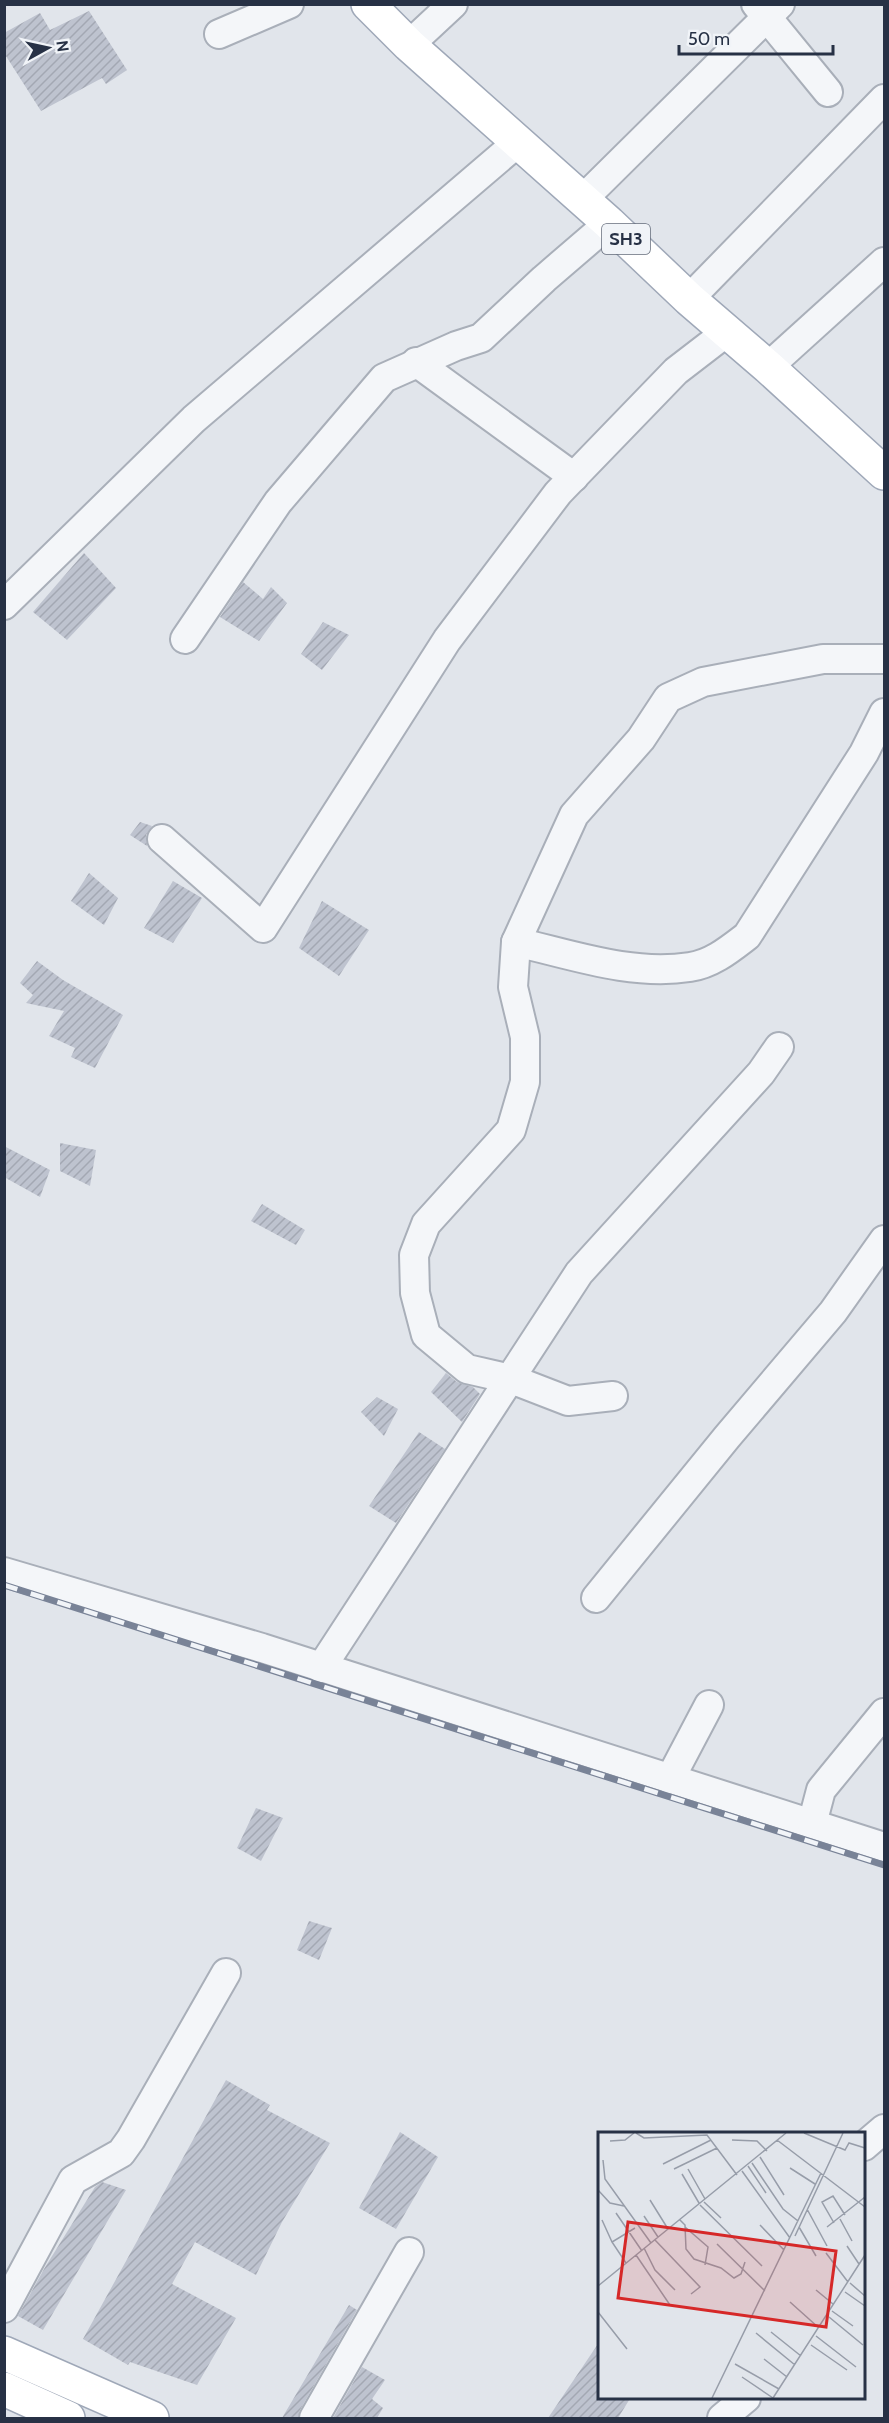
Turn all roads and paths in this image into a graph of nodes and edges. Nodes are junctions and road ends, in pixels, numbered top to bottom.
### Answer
1 (289, 4) edge
2 (368, 4) edge
3 (453, 4) edge
4 (767, 8) edge
5 (219, 34) dead end
6 (409, 45) junction
7 (828, 92) dead end
8 (885, 99) edge
9 (517, 143) junction
10 (582, 200) junction
11 (609, 224) junction
12 (885, 262) edge
13 (689, 299) junction
14 (728, 331) junction
15 (416, 362) junction
16 (768, 367) junction
17 (880, 460) edge
18 (574, 477) junction
19 (4, 605) edge
20 (185, 639) dead end
21 (885, 659) edge
22 (885, 713) edge
23 (162, 839) dead end
24 (516, 942) junction
25 (779, 1047) dead end
26 (885, 1240) edge
27 (511, 1379) junction
28 (613, 1396) dead end
29 (4, 1572) edge
30 (596, 1598) dead end
31 (321, 1668) junction
32 (709, 1705) dead end
33 (885, 1713) edge
34 (670, 1779) junction
35 (812, 1824) junction
36 (885, 1847) edge
37 (226, 1973) dead end
38 (885, 2129) edge
39 (865, 2145) edge
40 (409, 2252) dead end
41 (4, 2308) edge
42 (4, 2354) edge
43 (4, 2389) edge
44 (744, 2399) edge
45 (68, 2418) edge
46 (152, 2418) edge
47 (314, 2418) edge
48 (722, 2418) edge

1 - 5 street
2 - 6 main road, SH3
3 - 6 street
4 - 7 street
4 - 10 street
6 - 9 main road, SH3
8 - 13 street
9 - 10 main road, SH3
9 - 19 street
10 - 11 main road, SH3
11 - 13 main road, SH3
11 - 15 street
12 - 16 street
13 - 14 main road, SH3
14 - 16 main road, SH3
14 - 18 street
15 - 18 street
15 - 20 street
16 - 17 main road, SH3
18 - 23 street
21 - 24 street
22 - 24 street
24 - 27 street
25 - 27 street
26 - 30 street
27 - 28 street
27 - 31 street
29 - 31 street
31 - 34 street
32 - 34 street
33 - 35 street
34 - 35 street
35 - 36 street
37 - 41 street
38 - 39 street
40 - 47 street
42 - 46 main road
43 - 45 main road
44 - 48 street

